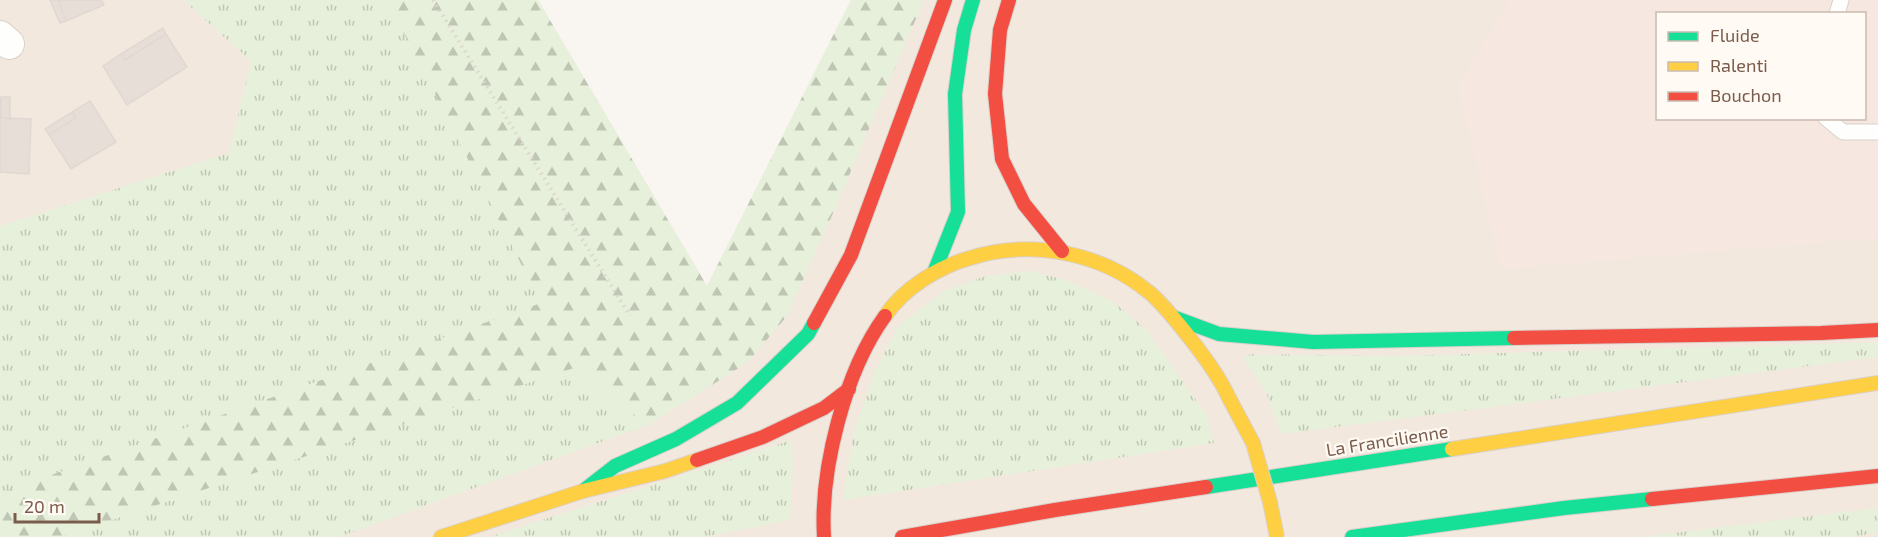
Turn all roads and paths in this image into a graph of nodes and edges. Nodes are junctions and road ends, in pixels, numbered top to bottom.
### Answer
1 (433, 0) edge
2 (945, 0) edge
3 (973, 0) edge
4 (1009, 0) edge
5 (1828, 120) edge
6 (1878, 132) edge
7 (1062, 251) junction
8 (935, 270) junction
9 (630, 316) dead end
10 (1173, 317) junction
11 (1878, 330) edge
12 (1878, 383) edge
13 (849, 389) junction
14 (1878, 476) edge
15 (583, 491) junction
16 (441, 537) edge
17 (824, 537) edge
18 (902, 537) edge
19 (1277, 537) edge
20 (1352, 537) edge

1 - 9 path
2 - 15 main road
3 - 8 main road
4 - 7 main road
5 - 6 lane
7 - 8 main road
7 - 10 main road
8 - 13 main road
10 - 11 main road
10 - 19 main road, bridge
12 - 18 main road, La Francilienne
13 - 15 main road
13 - 17 main road
14 - 20 main road
15 - 16 main road

